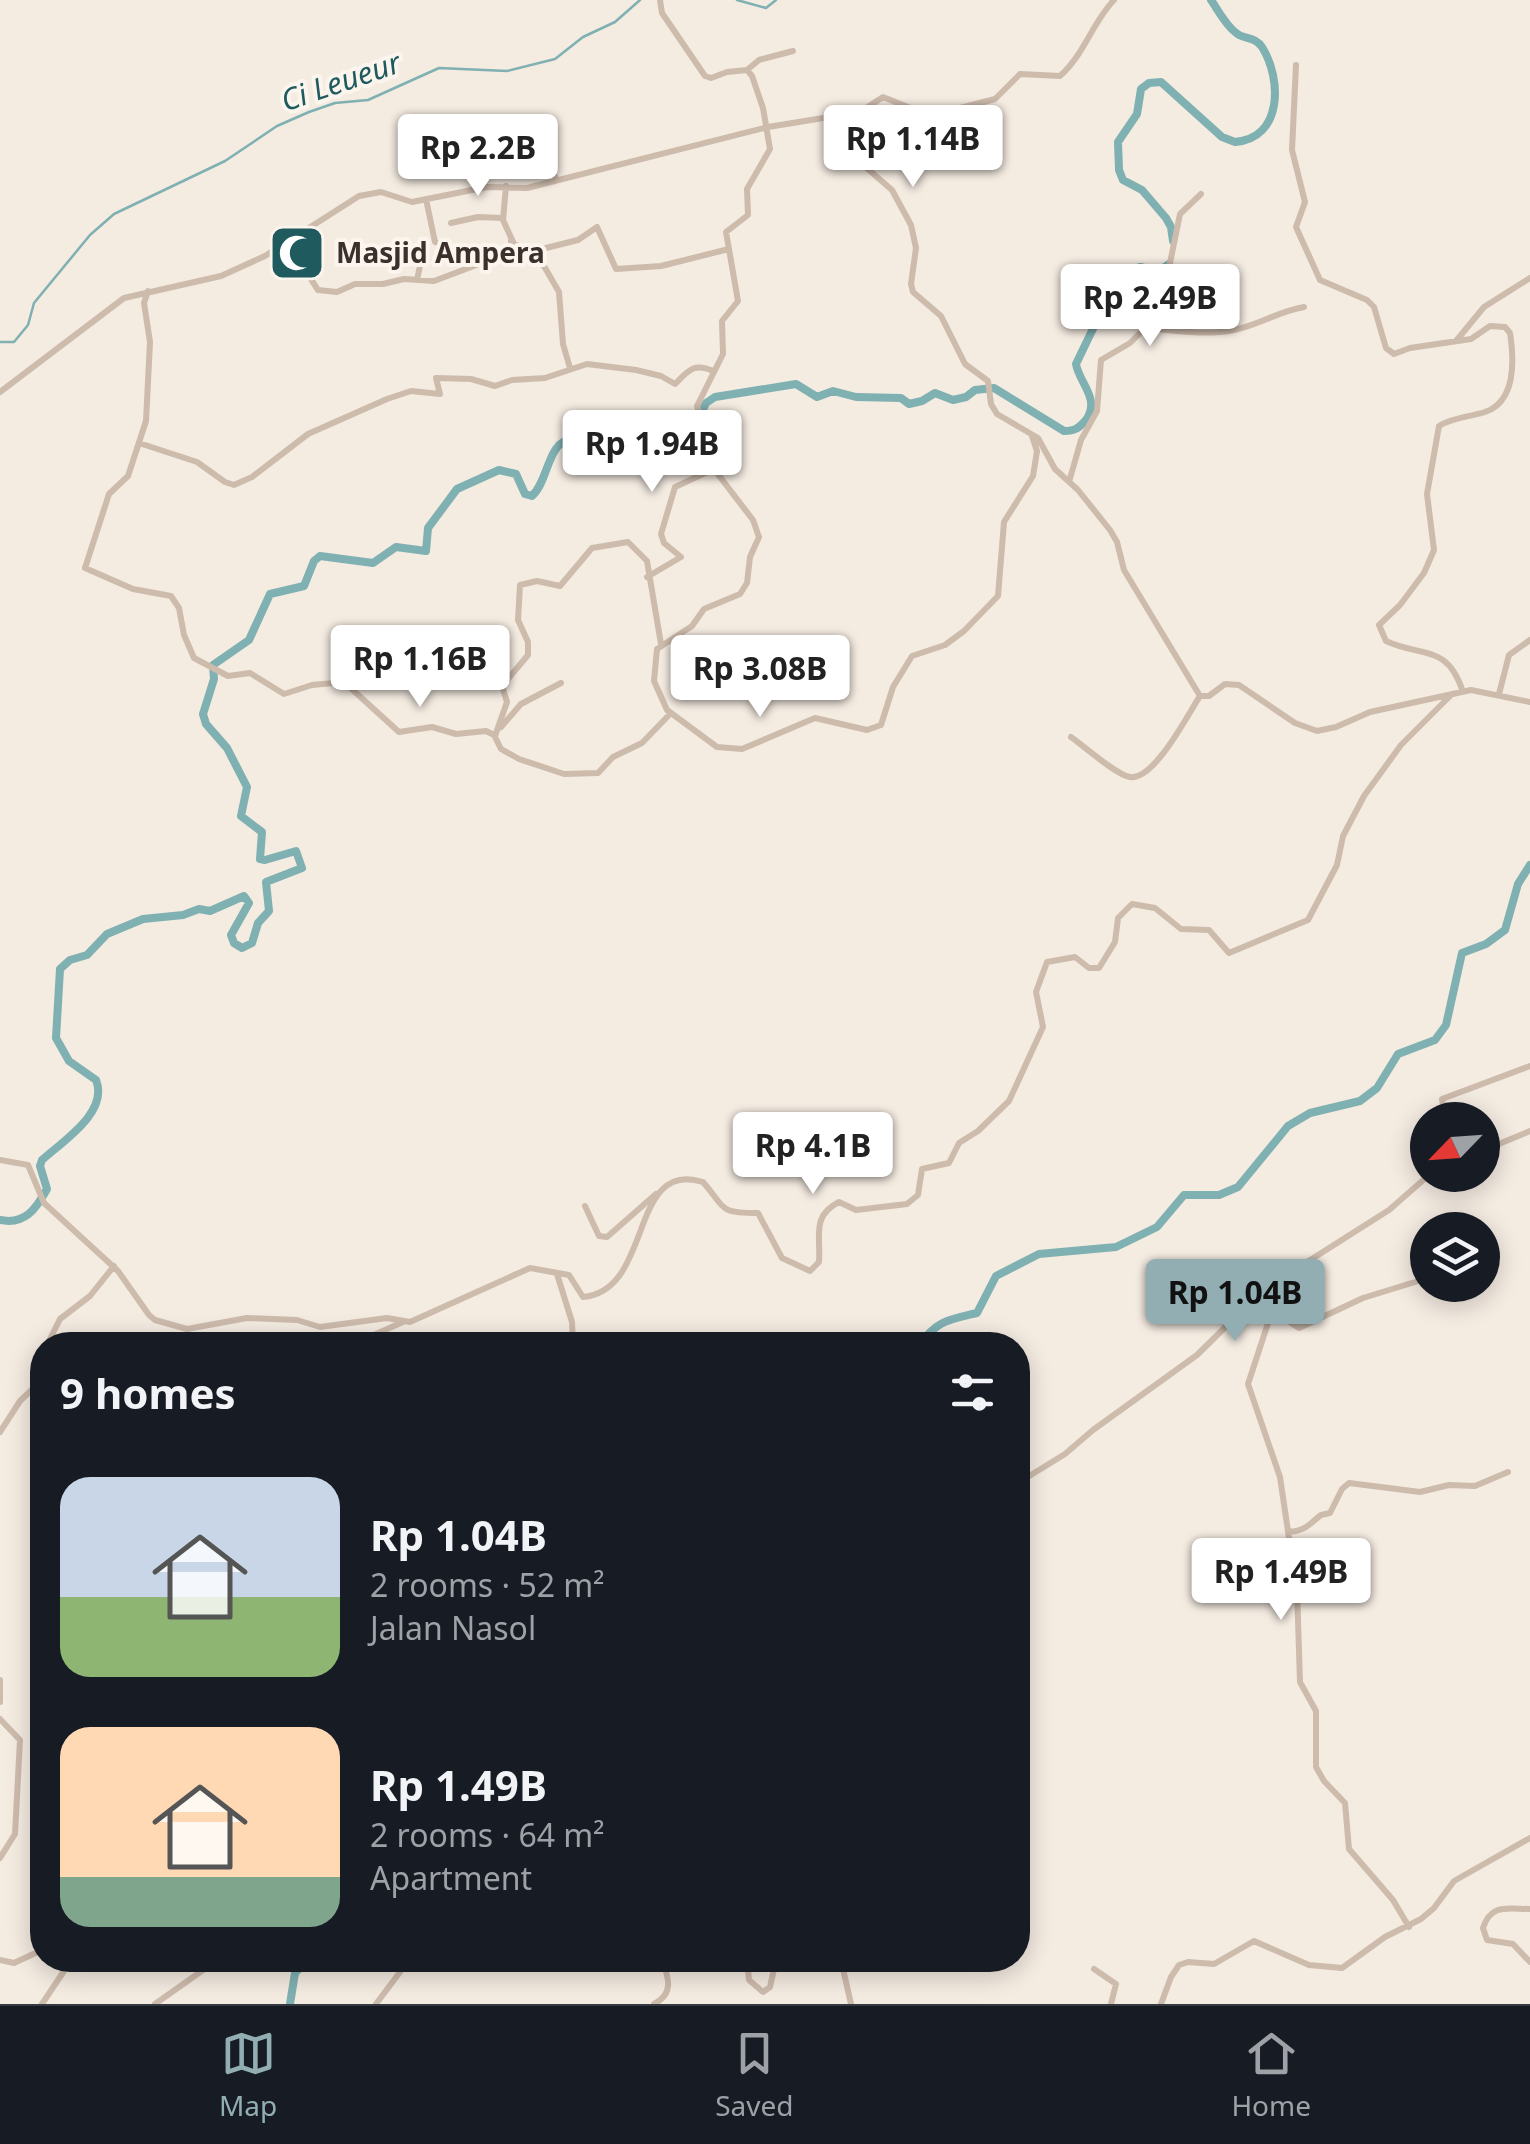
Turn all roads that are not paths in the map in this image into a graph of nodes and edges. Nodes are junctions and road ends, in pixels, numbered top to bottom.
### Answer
1 (660, 0) edge
2 (1114, 0) edge
3 (793, 50) dead end
4 (1296, 65) dead end
5 (746, 70) junction
6 (1004, 92) junction
7 (1015, 92) dead end
8 (860, 112) junction
9 (768, 126) junction
10 (542, 139) dead end
11 (556, 180) junction
12 (506, 186) junction
13 (1201, 194) dead end
14 (426, 199) junction
15 (503, 218) junction
16 (450, 223) dead end
17 (511, 240) junction
18 (287, 242) junction
19 (441, 244) dead end
20 (728, 249) junction
21 (534, 251) junction
22 (422, 256) dead end
23 (1530, 278) edge
24 (417, 280) junction
25 (148, 291) junction
26 (1304, 307) dead end
27 (1143, 328) junction
28 (1456, 342) junction
29 (570, 368) junction
30 (714, 371) junction
31 (0, 392) edge
32 (1032, 436) junction
33 (140, 444) junction
34 (716, 468) junction
35 (1068, 482) junction
36 (647, 577) junction
37 (1530, 640) edge
38 (661, 644) junction
39 (561, 683) dead end
40 (1462, 692) junction
41 (1451, 694) junction
42 (1500, 694) junction
43 (1200, 696) junction
44 (1530, 702) edge
45 (670, 714) junction
46 (495, 736) junction
47 (1071, 736) dead end
48 (1530, 1066) edge
49 (1442, 1102) edge
50 (1530, 1131) edge
51 (1500, 1144) edge
52 (0, 1160) edge
53 (1410, 1192) edge
54 (657, 1193) junction
55 (585, 1206) dead end
56 (114, 1266) junction
57 (557, 1272) junction
58 (1274, 1284) junction
59 (1410, 1284) edge
60 (1272, 1311) junction
61 (404, 1322) junction
62 (54, 1332) edge
63 (381, 1332) edge
64 (572, 1332) edge
65 (30, 1391) edge
66 (0, 1432) edge
67 (1508, 1472) dead end
68 (1030, 1475) edge
69 (1288, 1532) junction
70 (1296, 1563) junction
71 (1210, 1593) dead end
72 (0, 1680) edge
73 (0, 1702) edge
74 (0, 1719) edge
75 (1530, 1838) edge
76 (0, 1858) edge
77 (1530, 1909) edge
78 (1409, 1927) junction
79 (30, 1955) edge
80 (0, 1960) edge
81 (1530, 1962) edge
82 (1094, 1970) dead end
83 (62, 1972) edge
84 (200, 1972) edge
85 (399, 1972) edge
86 (666, 1972) edge
87 (748, 1972) edge
88 (773, 1972) edge
89 (844, 1972) edge
90 (42, 2004) edge
91 (155, 2004) edge
92 (376, 2004) edge
93 (654, 2004) edge
94 (851, 2004) edge
95 (1110, 2004) edge
96 (1161, 2004) edge

1 - 5 street
2 - 6 street
3 - 5 street
4 - 28 street
5 - 9 street
6 - 7 street
6 - 8 street
8 - 9 street
8 - 32 street
9 - 11 street
9 - 20 street
10 - 11 street
11 - 12 street
12 - 14 street
12 - 15 street
13 - 27 street
14 - 18 street
14 - 19 street
15 - 16 street
15 - 17 street
17 - 21 street
17 - 24 street
18 - 24 street
18 - 25 street
20 - 21 street
20 - 30 street
21 - 29 street
22 - 24 street
23 - 28 street
25 - 31 street
25 - 33 street
26 - 27 street
27 - 35 street
28 - 40 street
29 - 30 street
29 - 33 street
30 - 34 street
32 - 35 street
32 - 45 street
33 - 46 street
34 - 36 street
34 - 38 street
35 - 43 street
36 - 38 street
36 - 46 street
37 - 42 street
38 - 45 street
39 - 46 street
40 - 41 street
40 - 42 street
41 - 43 street
41 - 54 street
42 - 44 street
43 - 47 street
45 - 46 street
48 - 49 street
50 - 51 street
52 - 56 street
53 - 58 street
54 - 55 street
54 - 57 street
56 - 61 street
56 - 62 street
57 - 61 street
57 - 64 street
58 - 60 street
58 - 68 street
59 - 60 street
60 - 69 street
61 - 63 street
65 - 66 street
67 - 69 street
69 - 70 street
70 - 71 street
70 - 78 street
72 - 73 street
74 - 76 street
75 - 78 street
77 - 81 street
78 - 96 street
79 - 80 street
82 - 95 street
83 - 90 street
84 - 91 street
85 - 92 street
86 - 93 street
87 - 88 street
89 - 94 street

